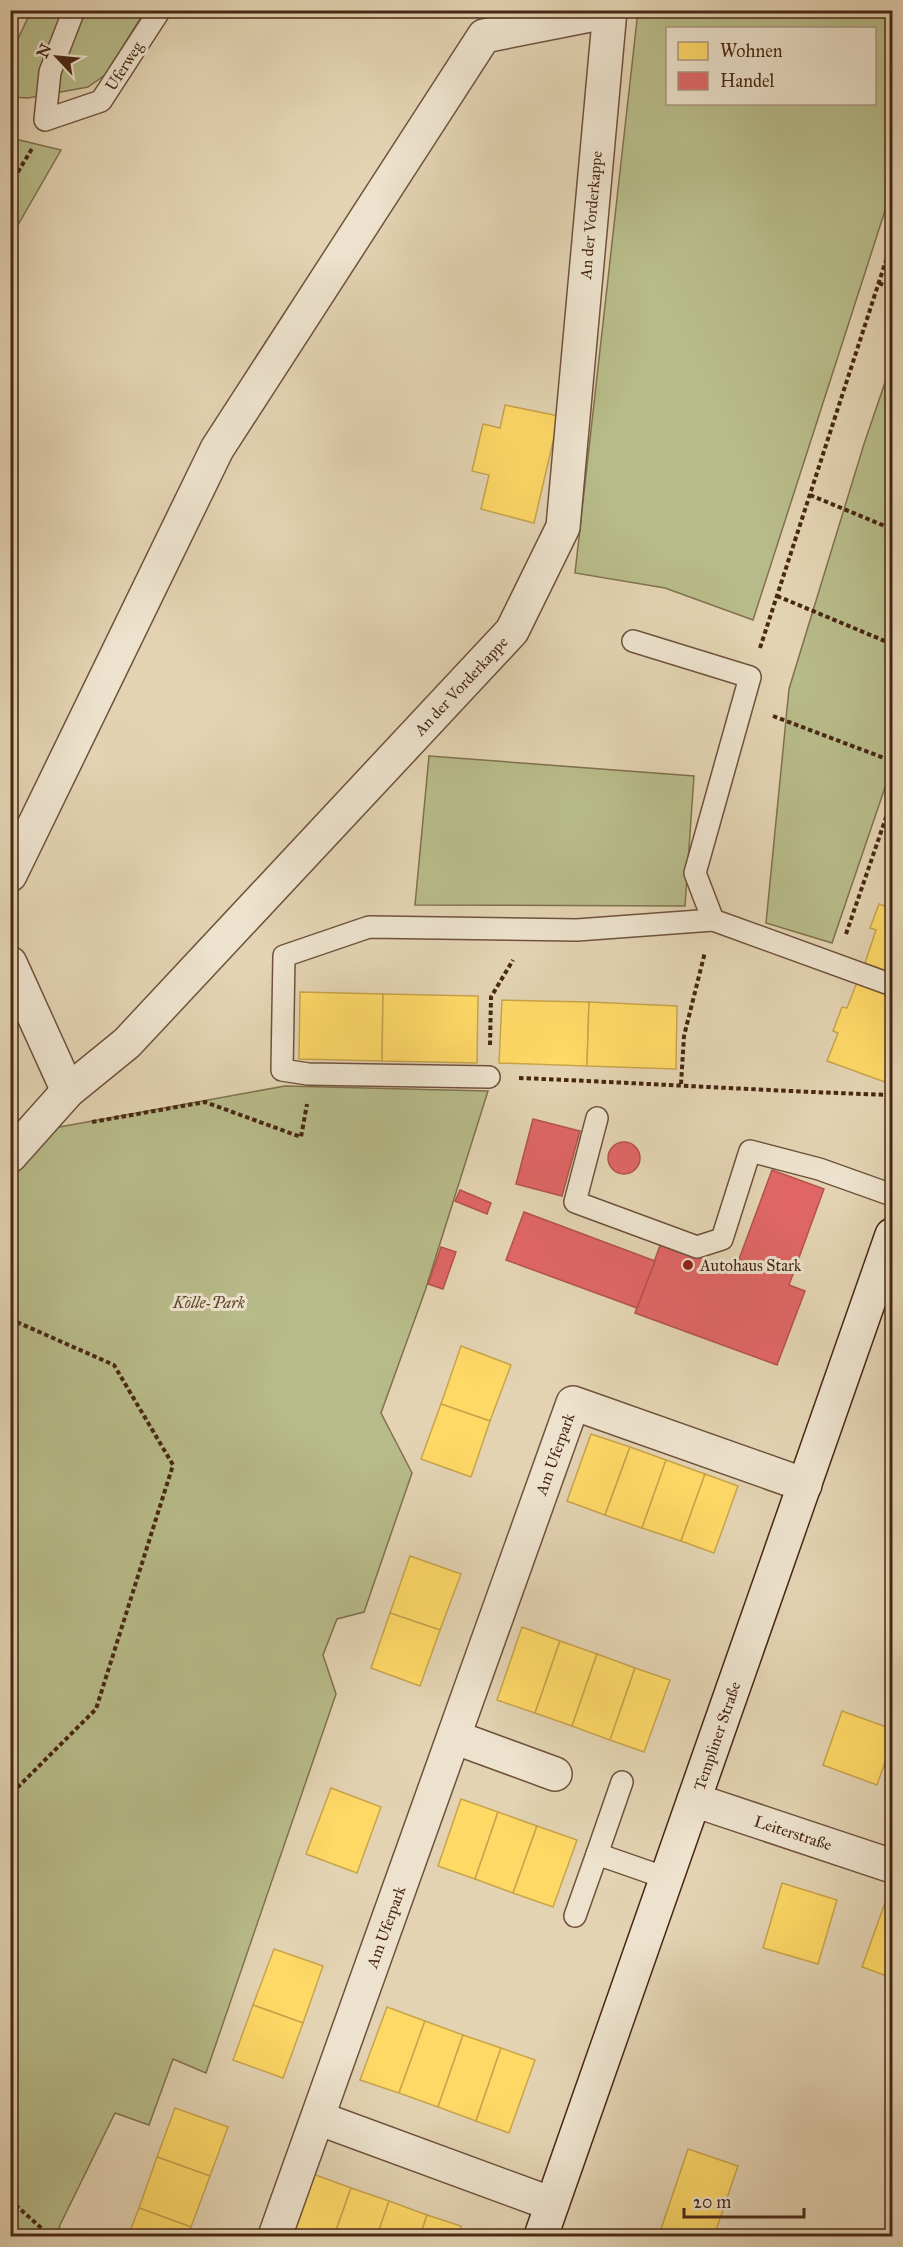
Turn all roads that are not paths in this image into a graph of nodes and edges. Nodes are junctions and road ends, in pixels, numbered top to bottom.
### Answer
1 (74, 10) edge
2 (160, 10) edge
3 (633, 641) dead end
4 (10, 875) edge
5 (713, 920) junction
6 (10, 963) edge
7 (892, 985) edge
8 (489, 1077) road end
9 (68, 1091) junction
10 (597, 1118) dead end
11 (10, 1156) edge
12 (892, 1195) edge
13 (892, 1235) edge
14 (805, 1485) junction
15 (454, 1737) junction
16 (555, 1774) dead end
17 (622, 1782) dead end
18 (694, 1800) junction
19 (597, 1854) junction
20 (892, 1866) edge
21 (666, 1878) junction
22 (576, 1916) dead end
23 (318, 2118) junction
24 (552, 2204) junction
25 (275, 2236) edge
26 (541, 2236) edge

1 - 2 lane, Uferweg
3 - 5 lane
4 - 9 street, An der Vorderkappe
5 - 7 lane
5 - 8 lane
6 - 9 street
9 - 11 street, An der Vorderkappe
10 - 12 lane
13 - 14 street, Templiner Straße
14 - 15 street, Am Uferpark
14 - 18 street, Templiner Straße
15 - 16 street
15 - 23 street, Am Uferpark
17 - 19 lane
18 - 20 street, Leiterstraße
18 - 21 street, Templiner Straße
19 - 21 lane
19 - 22 lane
21 - 24 street, Templiner Straße
23 - 24 street
23 - 25 street, Am Uferpark
24 - 26 street, Templiner Straße

